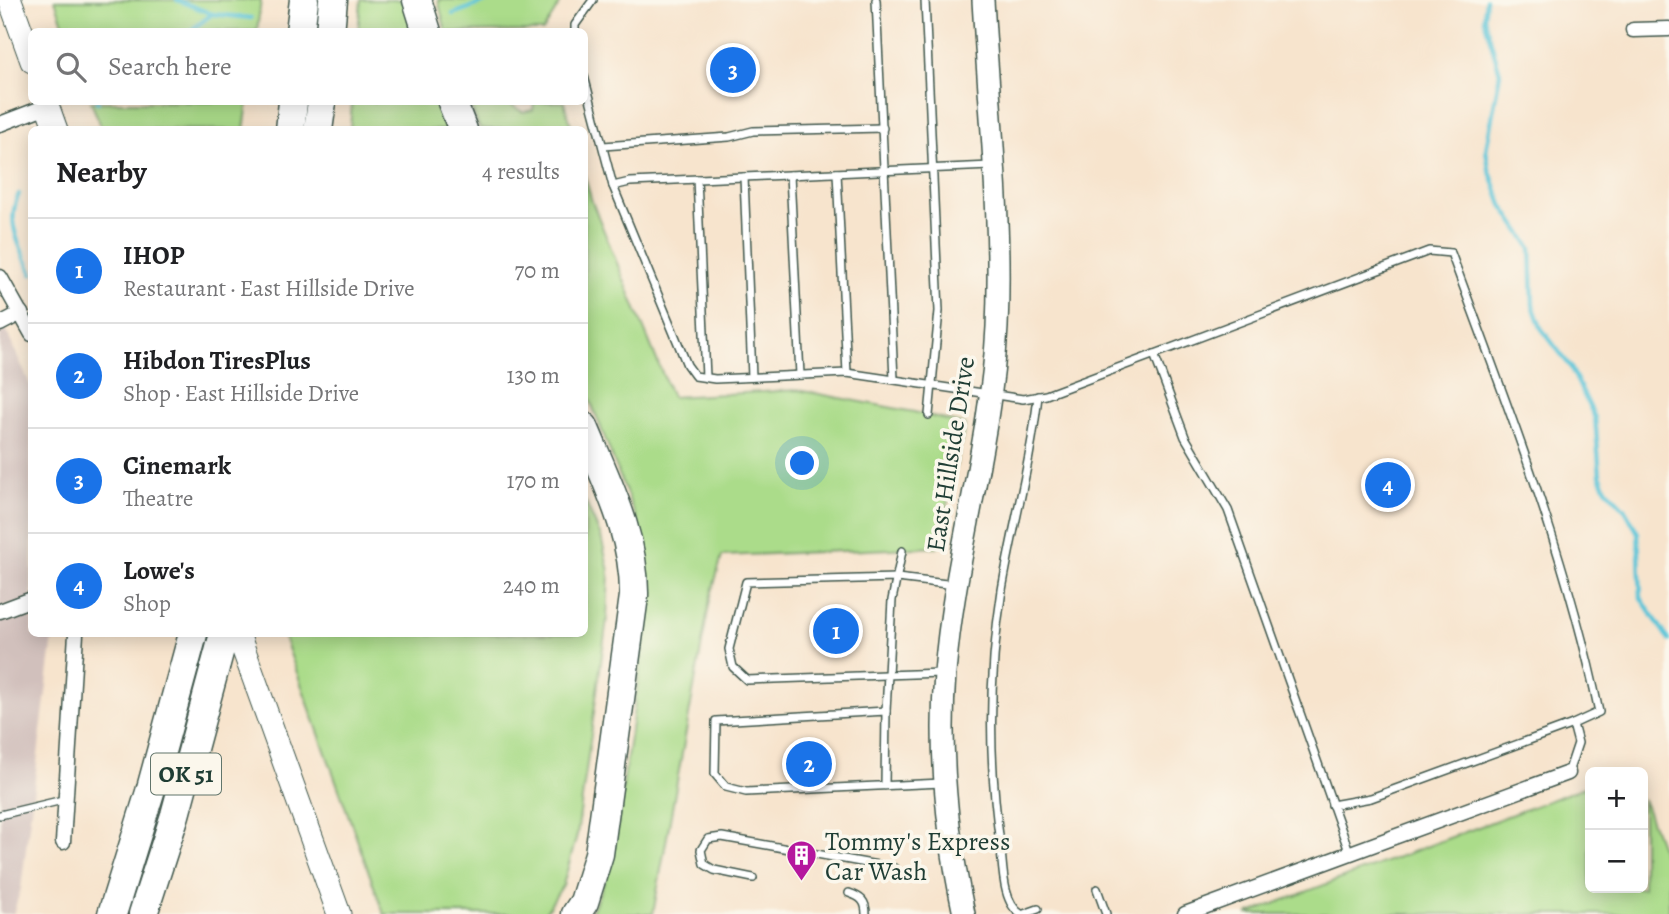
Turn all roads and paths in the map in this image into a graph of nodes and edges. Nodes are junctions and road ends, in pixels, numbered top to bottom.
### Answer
1 (10, 0) edge
2 (304, 0) edge
3 (333, 0) edge
4 (417, 0) edge
5 (593, 0) edge
6 (876, 0) edge
7 (925, 0) edge
8 (983, 0) edge
9 (300, 28) edge
10 (330, 28) edge
11 (426, 28) edge
12 (575, 28) edge
13 (1669, 29) edge
14 (1633, 30) dead end
15 (28, 50) edge
16 (588, 91) edge
17 (45, 105) edge
18 (47, 105) edge
19 (293, 105) edge
20 (322, 105) edge
21 (454, 105) edge
22 (0, 124) edge
23 (55, 126) edge
24 (290, 126) edge
25 (319, 126) edge
26 (462, 126) edge
27 (883, 128) junction
28 (603, 146) junction
29 (992, 166) junction
30 (932, 169) junction
31 (885, 171) junction
32 (837, 173) junction
33 (790, 175) junction
34 (744, 177) junction
35 (697, 179) junction
36 (613, 186) junction
37 (0, 277) edge
38 (21, 313) junction
39 (0, 324) edge
40 (28, 326) edge
41 (1154, 355) junction
42 (847, 373) junction
43 (800, 375) junction
44 (706, 377) junction
45 (752, 377) junction
46 (894, 379) junction
47 (933, 385) junction
48 (989, 395) junction
49 (1038, 396) junction
50 (929, 415) dead end
51 (588, 438) edge
52 (588, 487) edge
53 (902, 551) dead end
54 (897, 578) junction
55 (957, 586) junction
56 (28, 600) edge
57 (0, 611) edge
58 (76, 637) edge
59 (192, 637) edge
60 (222, 637) edge
61 (239, 637) edge
62 (888, 673) junction
63 (945, 673) junction
64 (886, 711) junction
65 (1573, 724) junction
66 (1568, 773) joint
67 (946, 783) junction
68 (885, 786) junction
69 (68, 799) junction
70 (1332, 805) junction
71 (0, 815) edge
72 (63, 842) dead end
73 (1350, 854) junction
74 (894, 868) dead end
75 (753, 878) dead end
76 (1097, 888) dead end
77 (849, 894) dead end
78 (1038, 909) dead end
79 (112, 914) edge
80 (144, 914) edge
81 (340, 914) edge
82 (559, 914) edge
83 (576, 914) edge
84 (866, 914) edge
85 (964, 914) edge
86 (1022, 914) edge
87 (1106, 914) edge
88 (1185, 914) edge

1 - 15 main road
2 - 9 highway
3 - 10 highway
4 - 11 highway
5 - 12 lane
6 - 27 lane
7 - 30 lane
8 - 29 street, East Hillside Drive
13 - 14 street
16 - 28 lane
17 - 22 street
18 - 23 main road
19 - 24 highway
20 - 25 highway
21 - 26 highway
27 - 28 lane
27 - 31 lane
28 - 36 lane
29 - 30 lane
29 - 48 street, East Hillside Drive
30 - 31 lane
30 - 47 lane
31 - 32 lane
31 - 46 lane
32 - 33 lane
32 - 42 lane
33 - 34 lane
33 - 43 lane
34 - 35 lane
34 - 45 lane
35 - 36 lane
35 - 44 lane
36 - 44 lane
37 - 38 street
38 - 39 street
38 - 40 street
41 - 49 lane
41 - 65 lane
41 - 70 lane
42 - 43 lane
42 - 46 lane
43 - 45 lane
44 - 45 lane
46 - 47 lane
47 - 48 lane
47 - 50 lane
48 - 49 lane
48 - 55 street, East Hillside Drive
49 - 86 lane
51 - 83 highway
52 - 82 highway
53 - 54 lane
54 - 55 lane
54 - 62 lane
54 - 62 lane
55 - 63 street, East Hillside Drive
56 - 57 street
58 - 69 street
59 - 79 highway, OK 51
60 - 80 highway, OK 51
61 - 81 main road
62 - 63 lane
62 - 64 lane
63 - 67 street, East Hillside Drive
64 - 68 lane
64 - 68 lane
65 - 66 lane
65 - 70 lane
66 - 73 street
67 - 68 lane
67 - 85 street, East Hillside Drive
69 - 71 lane
69 - 72 street
70 - 73 lane
73 - 88 street
74 - 75 lane
76 - 87 lane
77 - 84 lane
78 - 86 lane

